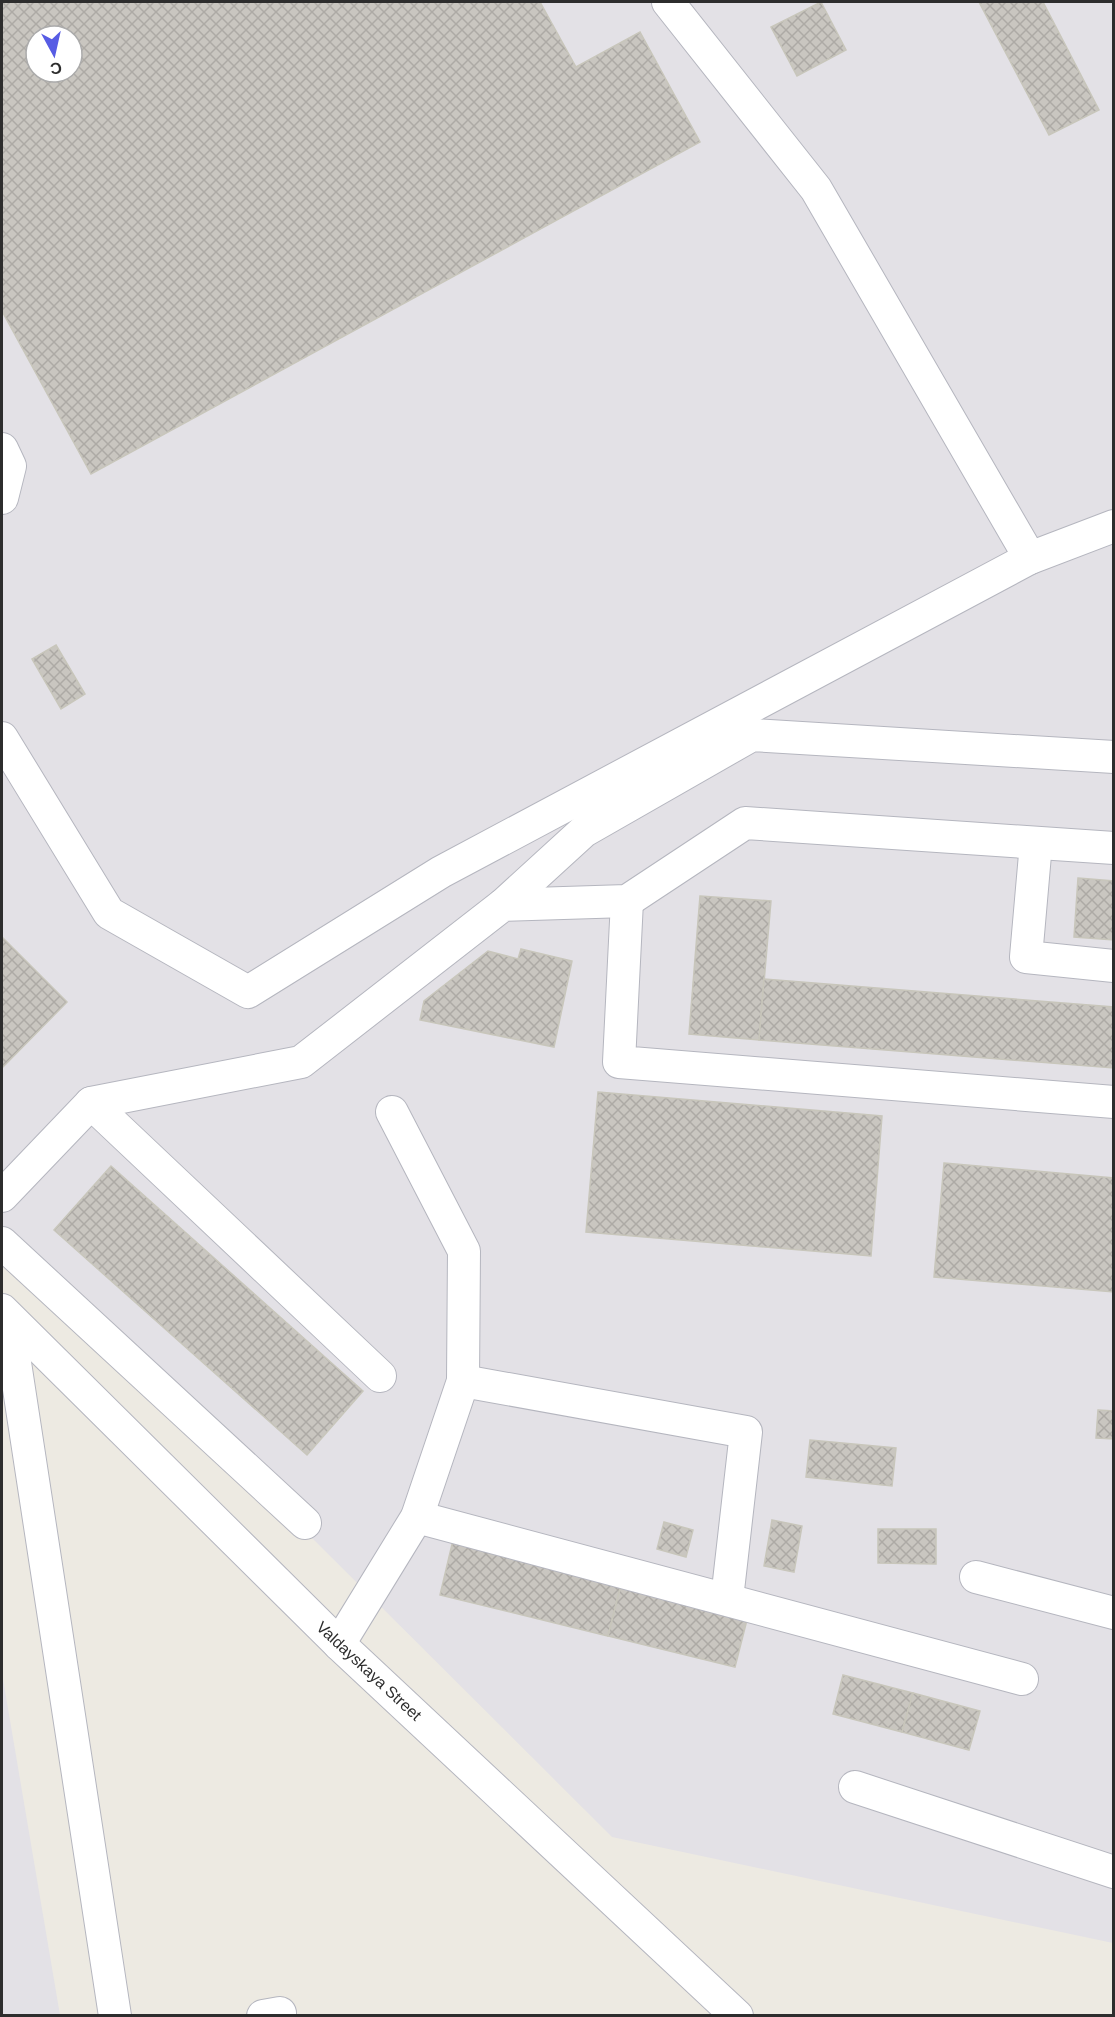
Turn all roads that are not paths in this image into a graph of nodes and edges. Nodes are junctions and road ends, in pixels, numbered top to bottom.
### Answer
1 (668, 2) edge
2 (2, 449) edge
3 (2, 498) edge
4 (1113, 526) edge
5 (1030, 558) junction
6 (2, 738) edge
7 (1113, 757) edge
8 (1036, 843) junction
9 (1113, 848) edge
10 (627, 901) junction
11 (503, 905) junction
12 (1113, 966) edge
13 (1113, 1102) edge
14 (91, 1103) junction
15 (392, 1112) dead end
16 (2, 1196) edge
17 (2, 1244) edge
18 (5, 1313) edge
19 (380, 1376) dead end
20 (463, 1381) junction
21 (417, 1517) junction
22 (305, 1523) dead end
23 (976, 1577) dead end
24 (727, 1599) junction
25 (1113, 1613) edge
26 (339, 1644) junction
27 (1022, 1679) dead end
28 (855, 1787) dead end
29 (1113, 1872) edge
30 (115, 2016) edge
31 (737, 2016) edge

1 - 5 street
2 - 3 street
4 - 5 street
5 - 6 street
7 - 11 street
8 - 9 street
8 - 10 street
8 - 12 street
10 - 11 street
10 - 13 street
11 - 14 street
14 - 16 street
14 - 19 street
15 - 20 street
17 - 22 street
18 - 26 street, Valdayskaya Street
18 - 30 street, Valdayskaya Street
20 - 21 street
20 - 24 street
21 - 24 street
21 - 26 street
23 - 25 street
24 - 27 street
26 - 31 street, Valdayskaya Street
28 - 29 street

